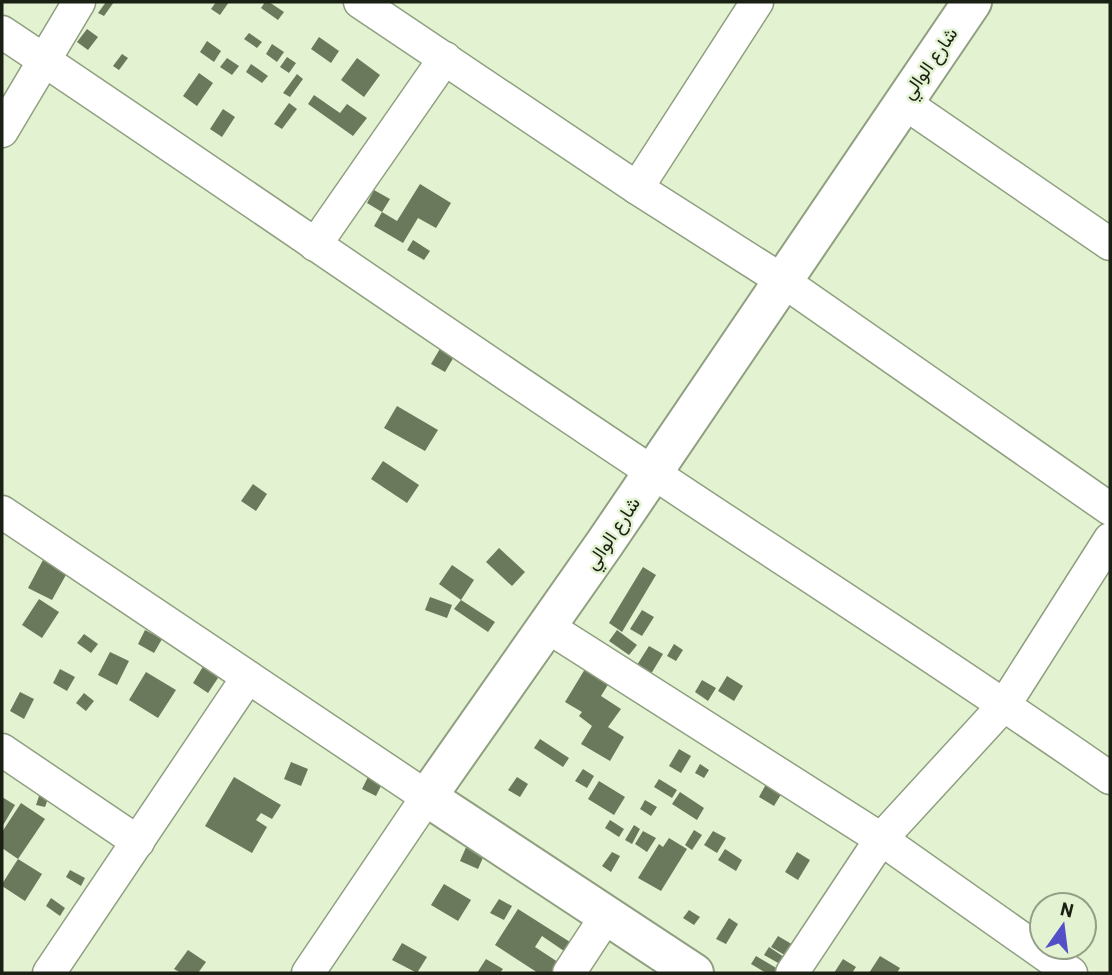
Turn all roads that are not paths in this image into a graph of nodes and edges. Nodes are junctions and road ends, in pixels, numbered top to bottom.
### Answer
1 (79, 2) edge
2 (360, 2) edge
3 (757, 2) edge
4 (972, 2) edge
5 (2, 32) edge
6 (445, 58) junction
7 (44, 60) junction
8 (903, 102) junction
9 (2, 131) edge
10 (637, 188) junction
11 (1110, 244) edge
12 (315, 245) junction
13 (783, 281) junction
14 (653, 472) junction
15 (1110, 509) edge
16 (2, 512) edge
17 (1110, 539) edge
18 (548, 627) junction
19 (248, 677) junction
20 (1005, 704) junction
21 (2, 750) edge
22 (1110, 778) edge
23 (427, 797) junction
24 (881, 839) junction
25 (138, 842) junction
26 (607, 915) junction
27 (49, 973) edge
28 (307, 973) edge
29 (569, 973) edge
30 (694, 973) edge
31 (792, 973) edge
32 (1071, 973) edge

1 - 7 street
2 - 6 street
3 - 10 street
4 - 8 main road, شارع الوالي
5 - 7 street
6 - 10 street
6 - 12 street
7 - 9 street
7 - 12 street
8 - 11 street
8 - 13 main road, شارع الوالي
10 - 13 street
12 - 14 street
13 - 14 main road, شارع الوالي
13 - 15 street
14 - 18 main road, شارع الوالي
14 - 20 street
16 - 19 street
17 - 20 street
18 - 23 main road, شارع الوالي
18 - 24 street
19 - 23 street
19 - 25 street
20 - 22 street
20 - 24 street
21 - 25 street
23 - 26 main road
23 - 28 street
24 - 31 street
24 - 32 street
25 - 27 street
26 - 29 street
26 - 30 main road

